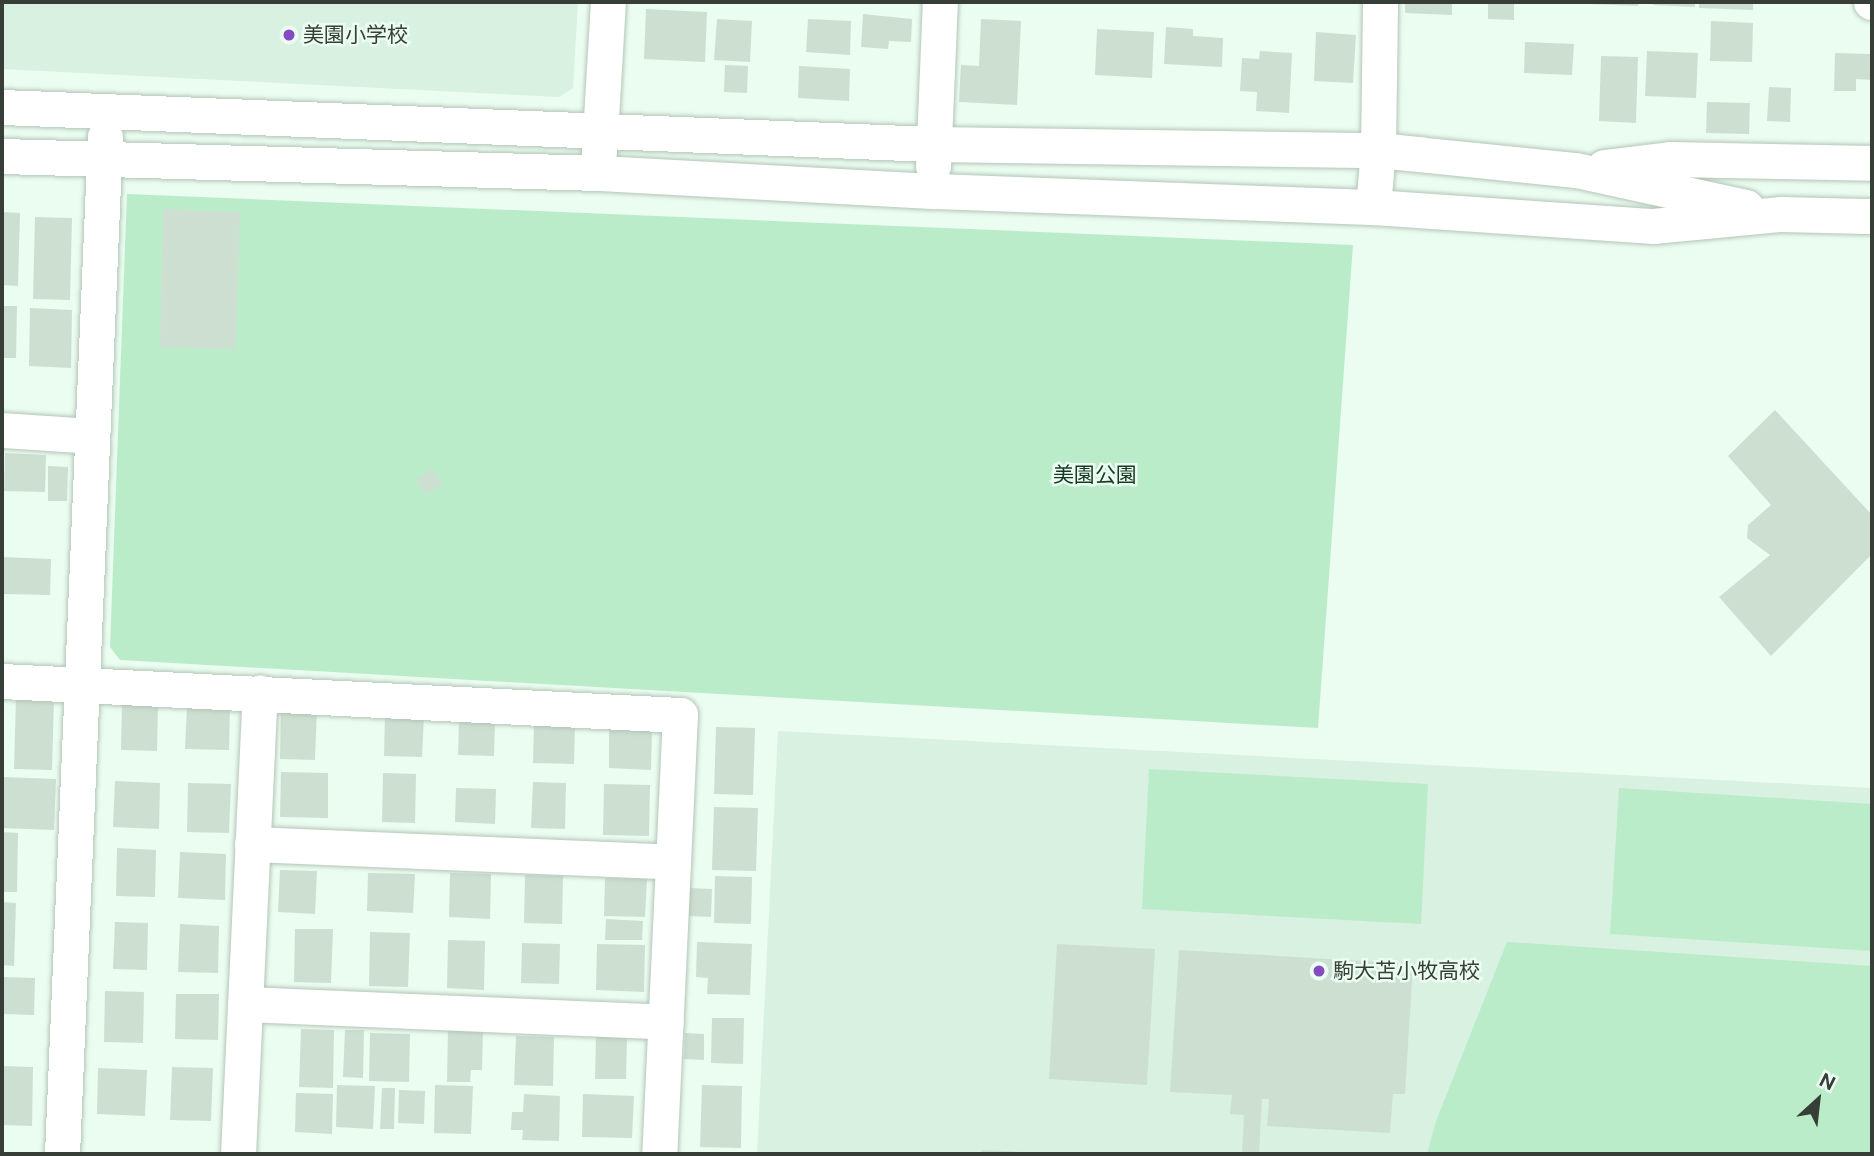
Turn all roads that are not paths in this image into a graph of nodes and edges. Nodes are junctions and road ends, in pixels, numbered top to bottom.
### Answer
1 (608, 2) edge
2 (940, 2) edge
3 (1380, 2) edge
4 (2, 107) edge
5 (105, 113) junction
6 (600, 130) junction
7 (933, 144) junction
8 (1378, 150) junction
9 (2, 156) edge
10 (105, 161) junction
11 (1872, 163) edge
12 (1576, 170) junction
13 (599, 173) junction
14 (933, 191) junction
15 (1373, 206) junction
16 (1781, 214) junction
17 (1872, 216) edge
18 (2, 430) edge
19 (92, 436) junction
20 (2, 681) edge
21 (83, 685) junction
22 (260, 693) junction
23 (253, 844) junction
24 (673, 862) junction
25 (245, 1004) junction
26 (666, 1022) junction
27 (62, 1154) edge
28 (238, 1154) edge
29 (659, 1154) edge

1 - 6 street
2 - 7 street
3 - 8 street
4 - 5 street
5 - 6 street
5 - 10 street
6 - 7 street
6 - 13 street
7 - 8 street
7 - 14 street
8 - 12 street
8 - 15 street
9 - 10 street
10 - 13 street
10 - 19 street
11 - 12 street
12 - 16 street
13 - 14 street
14 - 15 street
15 - 16 street
16 - 17 street
18 - 19 street
19 - 21 street
20 - 21 street
21 - 22 street
21 - 27 street
22 - 23 street
22 - 24 street
23 - 24 street
23 - 25 street
24 - 26 street
25 - 26 street
25 - 28 street
26 - 29 street

